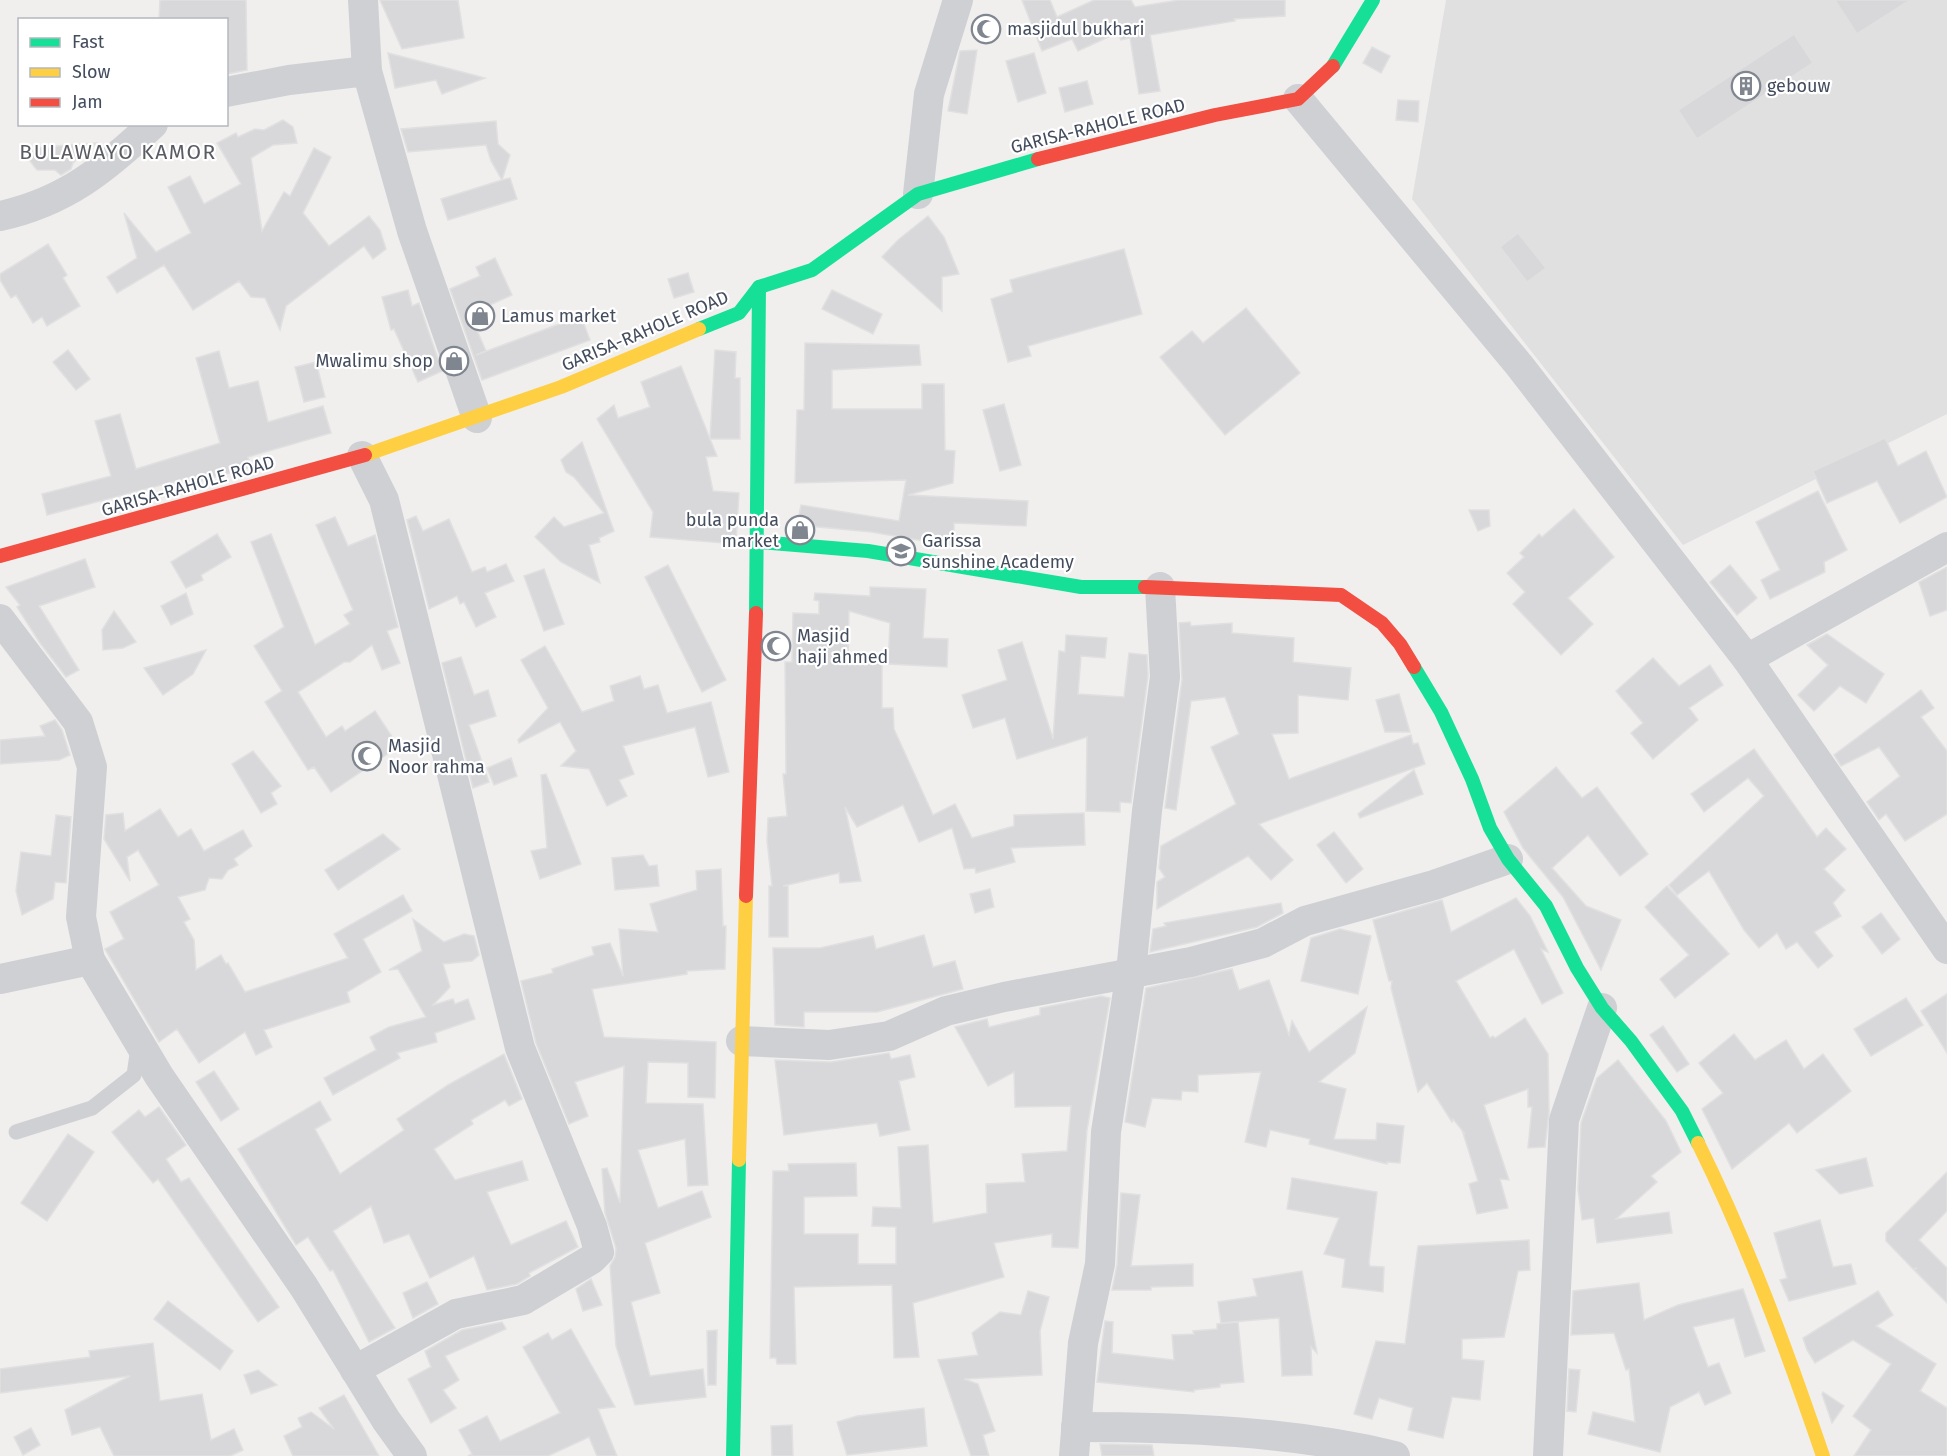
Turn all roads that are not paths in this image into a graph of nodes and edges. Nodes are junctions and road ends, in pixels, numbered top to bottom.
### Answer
1 (363, 0) edge
2 (958, 0) edge
3 (1373, 0) edge
4 (367, 71) junction
5 (228, 92) edge
6 (1298, 99) junction
7 (151, 126) edge
8 (918, 194) junction
9 (0, 216) edge
10 (759, 287) junction
11 (477, 418) junction
12 (362, 456) junction
13 (759, 542) junction
14 (1947, 547) edge
15 (0, 556) edge
16 (1160, 586) junction
17 (0, 619) edge
18 (1747, 659) junction
19 (1508, 859) junction
20 (1947, 949) edge
21 (90, 960) junction
22 (1131, 972) junction
23 (0, 979) edge
24 (1602, 1008) junction
25 (138, 1041) junction
26 (741, 1041) junction
27 (16, 1132) dead end
28 (355, 1370) junction
29 (1076, 1427) junction
30 (412, 1456) edge
31 (733, 1456) edge
32 (1074, 1456) edge
33 (1395, 1456) edge
34 (1548, 1456) edge
35 (1823, 1456) edge

1 - 4 street
2 - 8 street
3 - 6 street
4 - 5 street
4 - 11 street
6 - 8 street, GARISA-RAHOLE ROAD
6 - 18 street
7 - 9 street
8 - 10 street, GARISA-RAHOLE ROAD
10 - 11 street, GARISA-RAHOLE ROAD
10 - 13 street
11 - 12 street, GARISA-RAHOLE ROAD
12 - 15 street, GARISA-RAHOLE ROAD
12 - 28 street
13 - 16 street
13 - 26 street
14 - 18 street
16 - 19 street
16 - 22 street
17 - 21 street
18 - 20 street
19 - 22 street
19 - 24 street
21 - 23 street
21 - 25 street
22 - 26 street
22 - 29 street
24 - 34 street
24 - 35 street
25 - 27 lane
25 - 28 street
26 - 31 street
28 - 30 street
29 - 32 street
29 - 33 street

